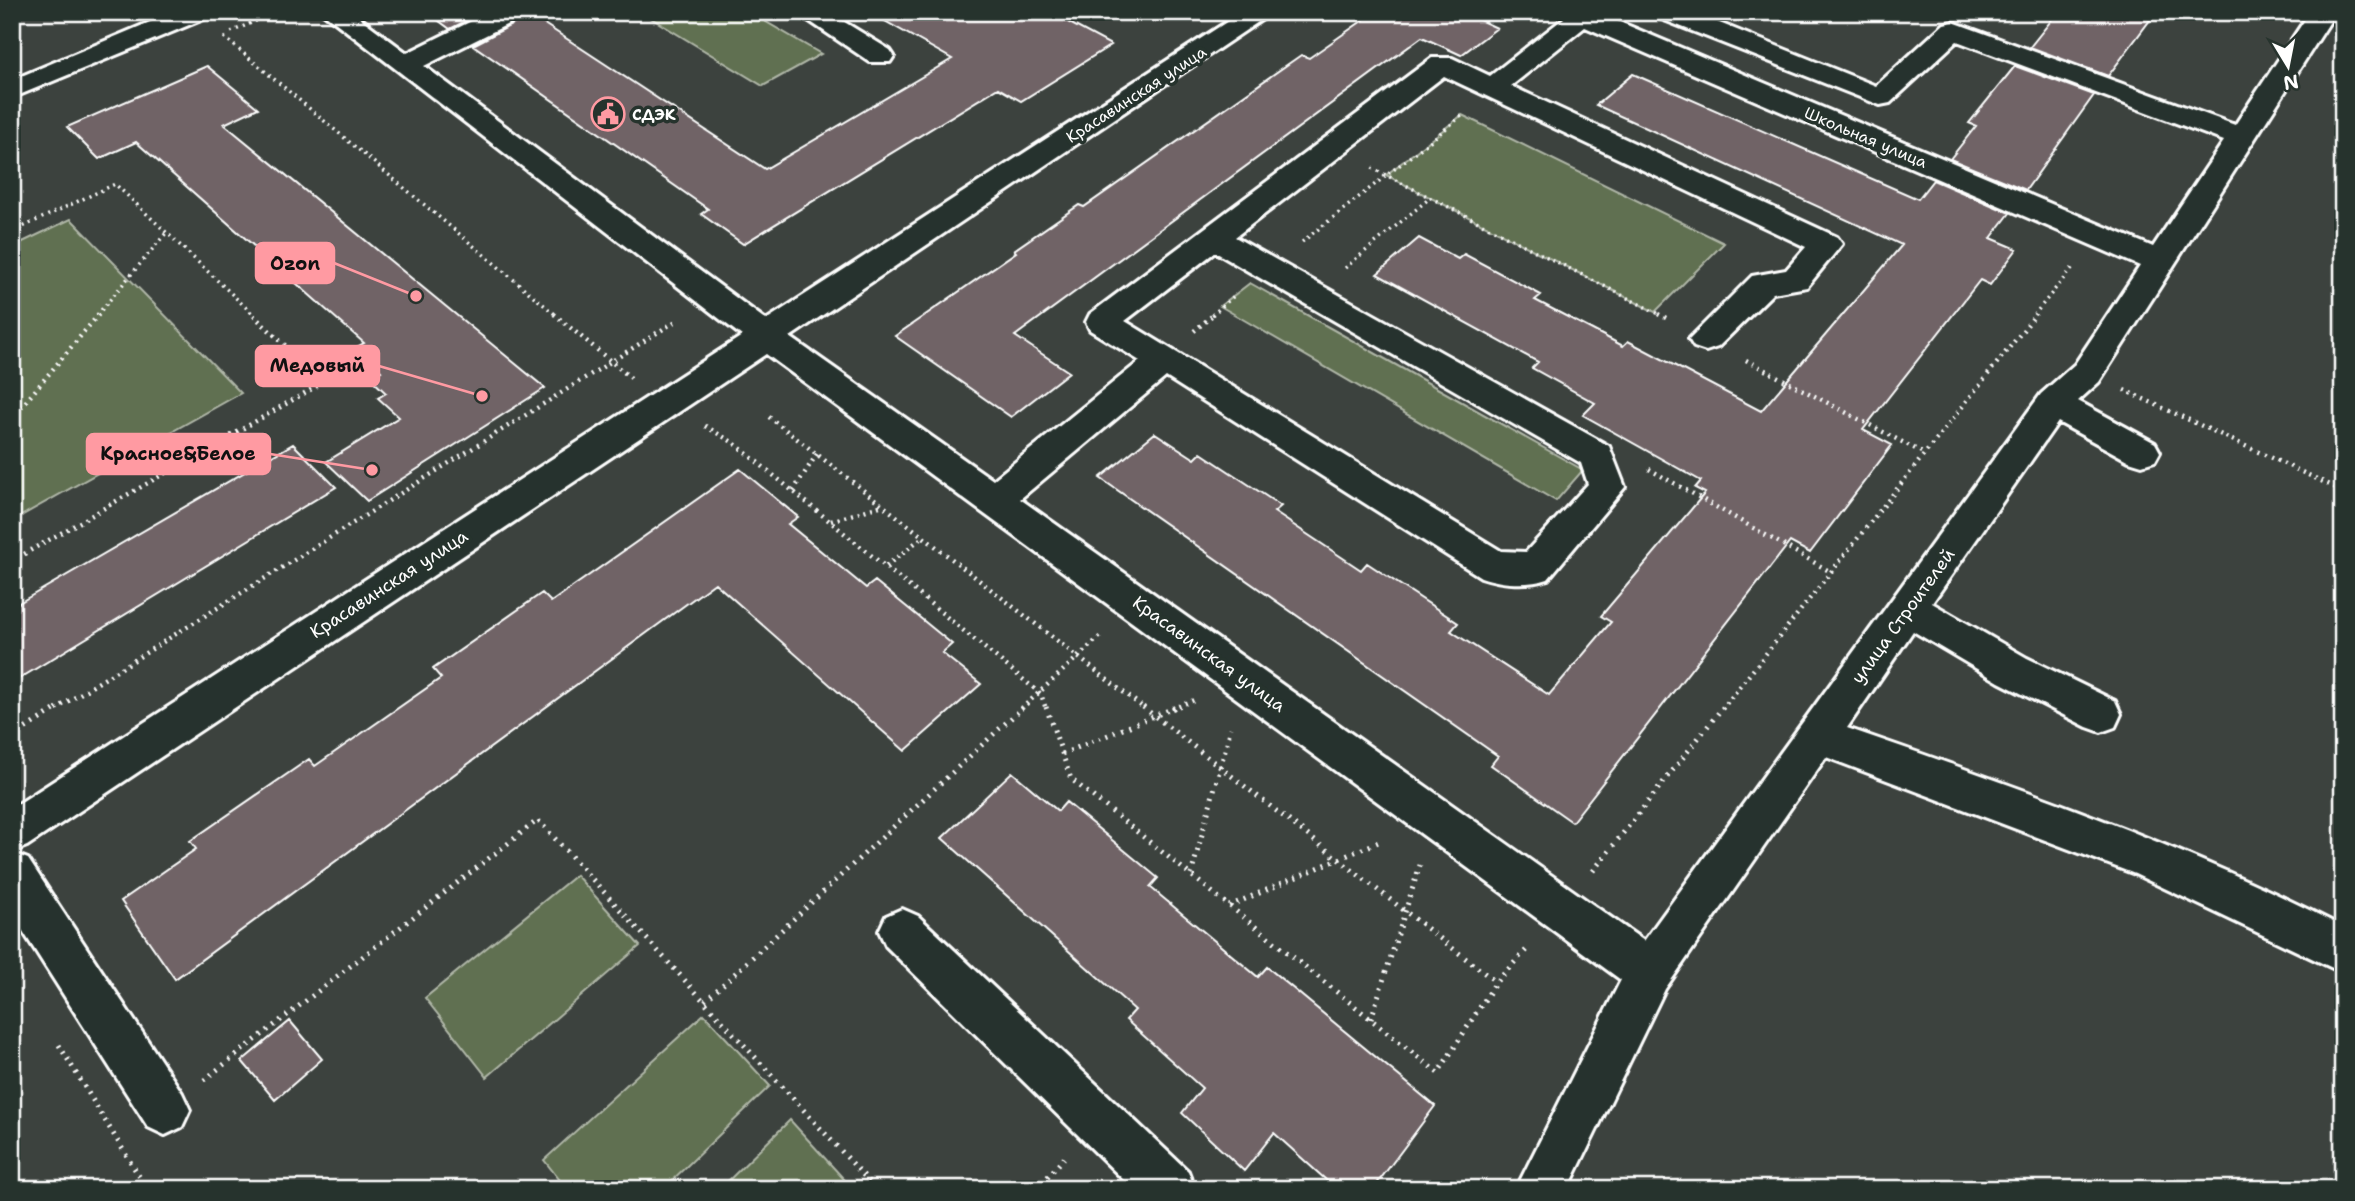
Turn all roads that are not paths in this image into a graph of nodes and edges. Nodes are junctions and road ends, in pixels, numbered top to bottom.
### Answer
1 (335, 12) edge
2 (511, 12) edge
3 (809, 12) edge
4 (1260, 12) edge
5 (1668, 12) edge
6 (2323, 12) edge
7 (196, 13) edge
8 (1598, 17) edge
9 (880, 56) dead end
10 (405, 65) junction
11 (1492, 88) junction
12 (12, 90) edge
13 (1880, 97) junction
14 (1863, 136) junction
15 (2241, 137) junction
16 (1212, 237) junction
17 (2159, 262) junction
18 (766, 337) junction
19 (1706, 340) road end
20 (1164, 360) junction
21 (2053, 403) junction
22 (2142, 452) dead end
23 (995, 499) junction
24 (1909, 609) junction
25 (2101, 714) dead end
26 (1816, 735) junction
27 (12, 832) edge
28 (12, 874) edge
29 (902, 931) dead end
30 (2343, 951) edge
31 (1649, 974) junction
32 (165, 1110) road end
33 (1170, 1189) edge
34 (1541, 1189) edge

1 - 10 street, Красавинская улица
2 - 10 street
3 - 9 street
4 - 18 street, Красавинская улица
5 - 13 street
6 - 15 street, улица Строителей
7 - 12 street
8 - 11 street
8 - 14 street, Школьная улица
10 - 18 street, Красавинская улица
11 - 16 street
11 - 19 street
13 - 14 street
13 - 15 street
14 - 17 street, Школьная улица
15 - 17 street, улица Строителей
16 - 20 street
16 - 20 street
17 - 21 street, улица Строителей
18 - 23 street, Красавинская улица
18 - 27 street, Красавинская улица
20 - 23 street
21 - 22 street
21 - 24 street, улица Строителей
23 - 31 street, Красавинская улица
24 - 25 street
24 - 26 street, улица Строителей
26 - 30 street
26 - 31 street, улица Строителей
28 - 32 street
29 - 33 street
31 - 34 street, улица Строителей

